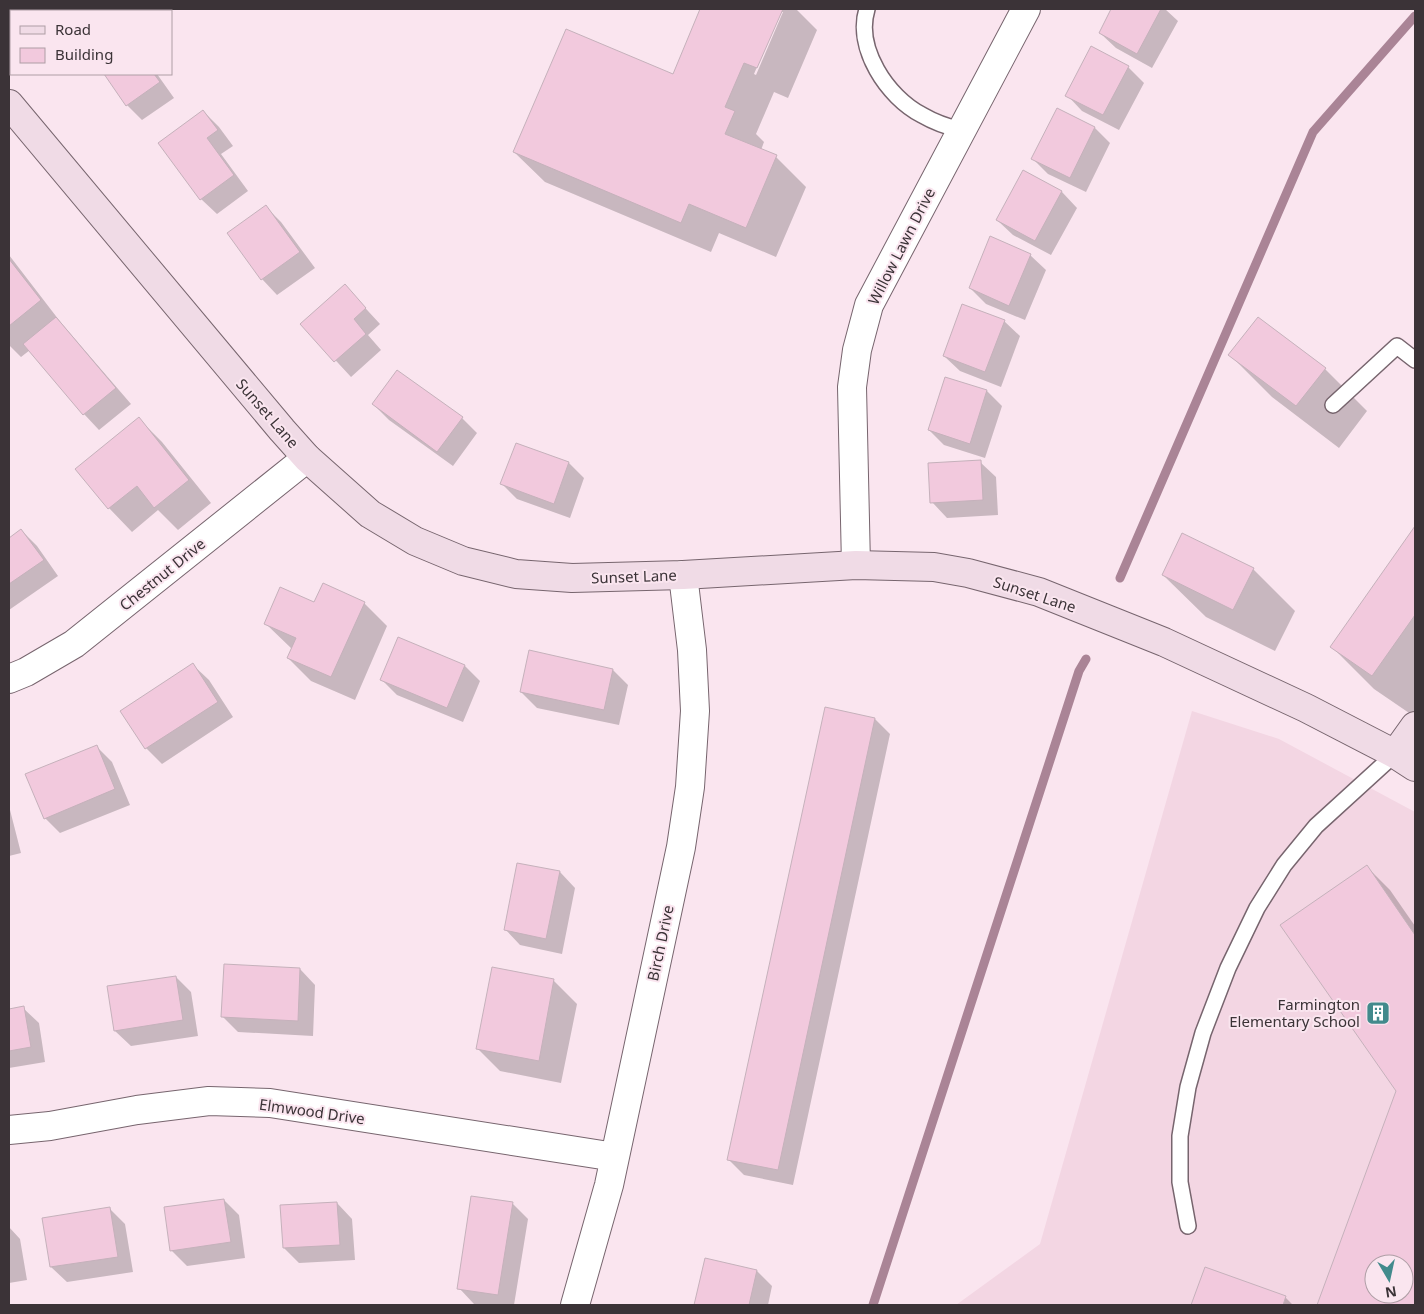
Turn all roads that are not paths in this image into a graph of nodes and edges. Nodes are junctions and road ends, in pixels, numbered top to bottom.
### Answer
1 (867, 9) edge
2 (1026, 9) edge
3 (10, 108) edge
4 (961, 130) junction
5 (1415, 360) edge
6 (1333, 405) dead end
7 (307, 458) junction
8 (856, 565) junction
9 (683, 575) junction
10 (9, 679) edge
11 (1415, 726) edge
12 (1405, 760) edge
13 (9, 1130) edge
14 (615, 1158) junction
15 (1188, 1226) dead end
16 (575, 1305) edge

1 - 4 lane
2 - 4 street, Willow Lawn Drive
3 - 7 street, Sunset Lane
4 - 8 street, Willow Lawn Drive
5 - 6 lane
7 - 9 street, Sunset Lane
7 - 10 street, Chestnut Drive
8 - 9 street, Sunset Lane
8 - 12 street, Sunset Lane
9 - 14 street, Birch Drive
11 - 12 street
12 - 15 lane
13 - 14 street, Elmwood Drive
14 - 16 street, Birch Drive

